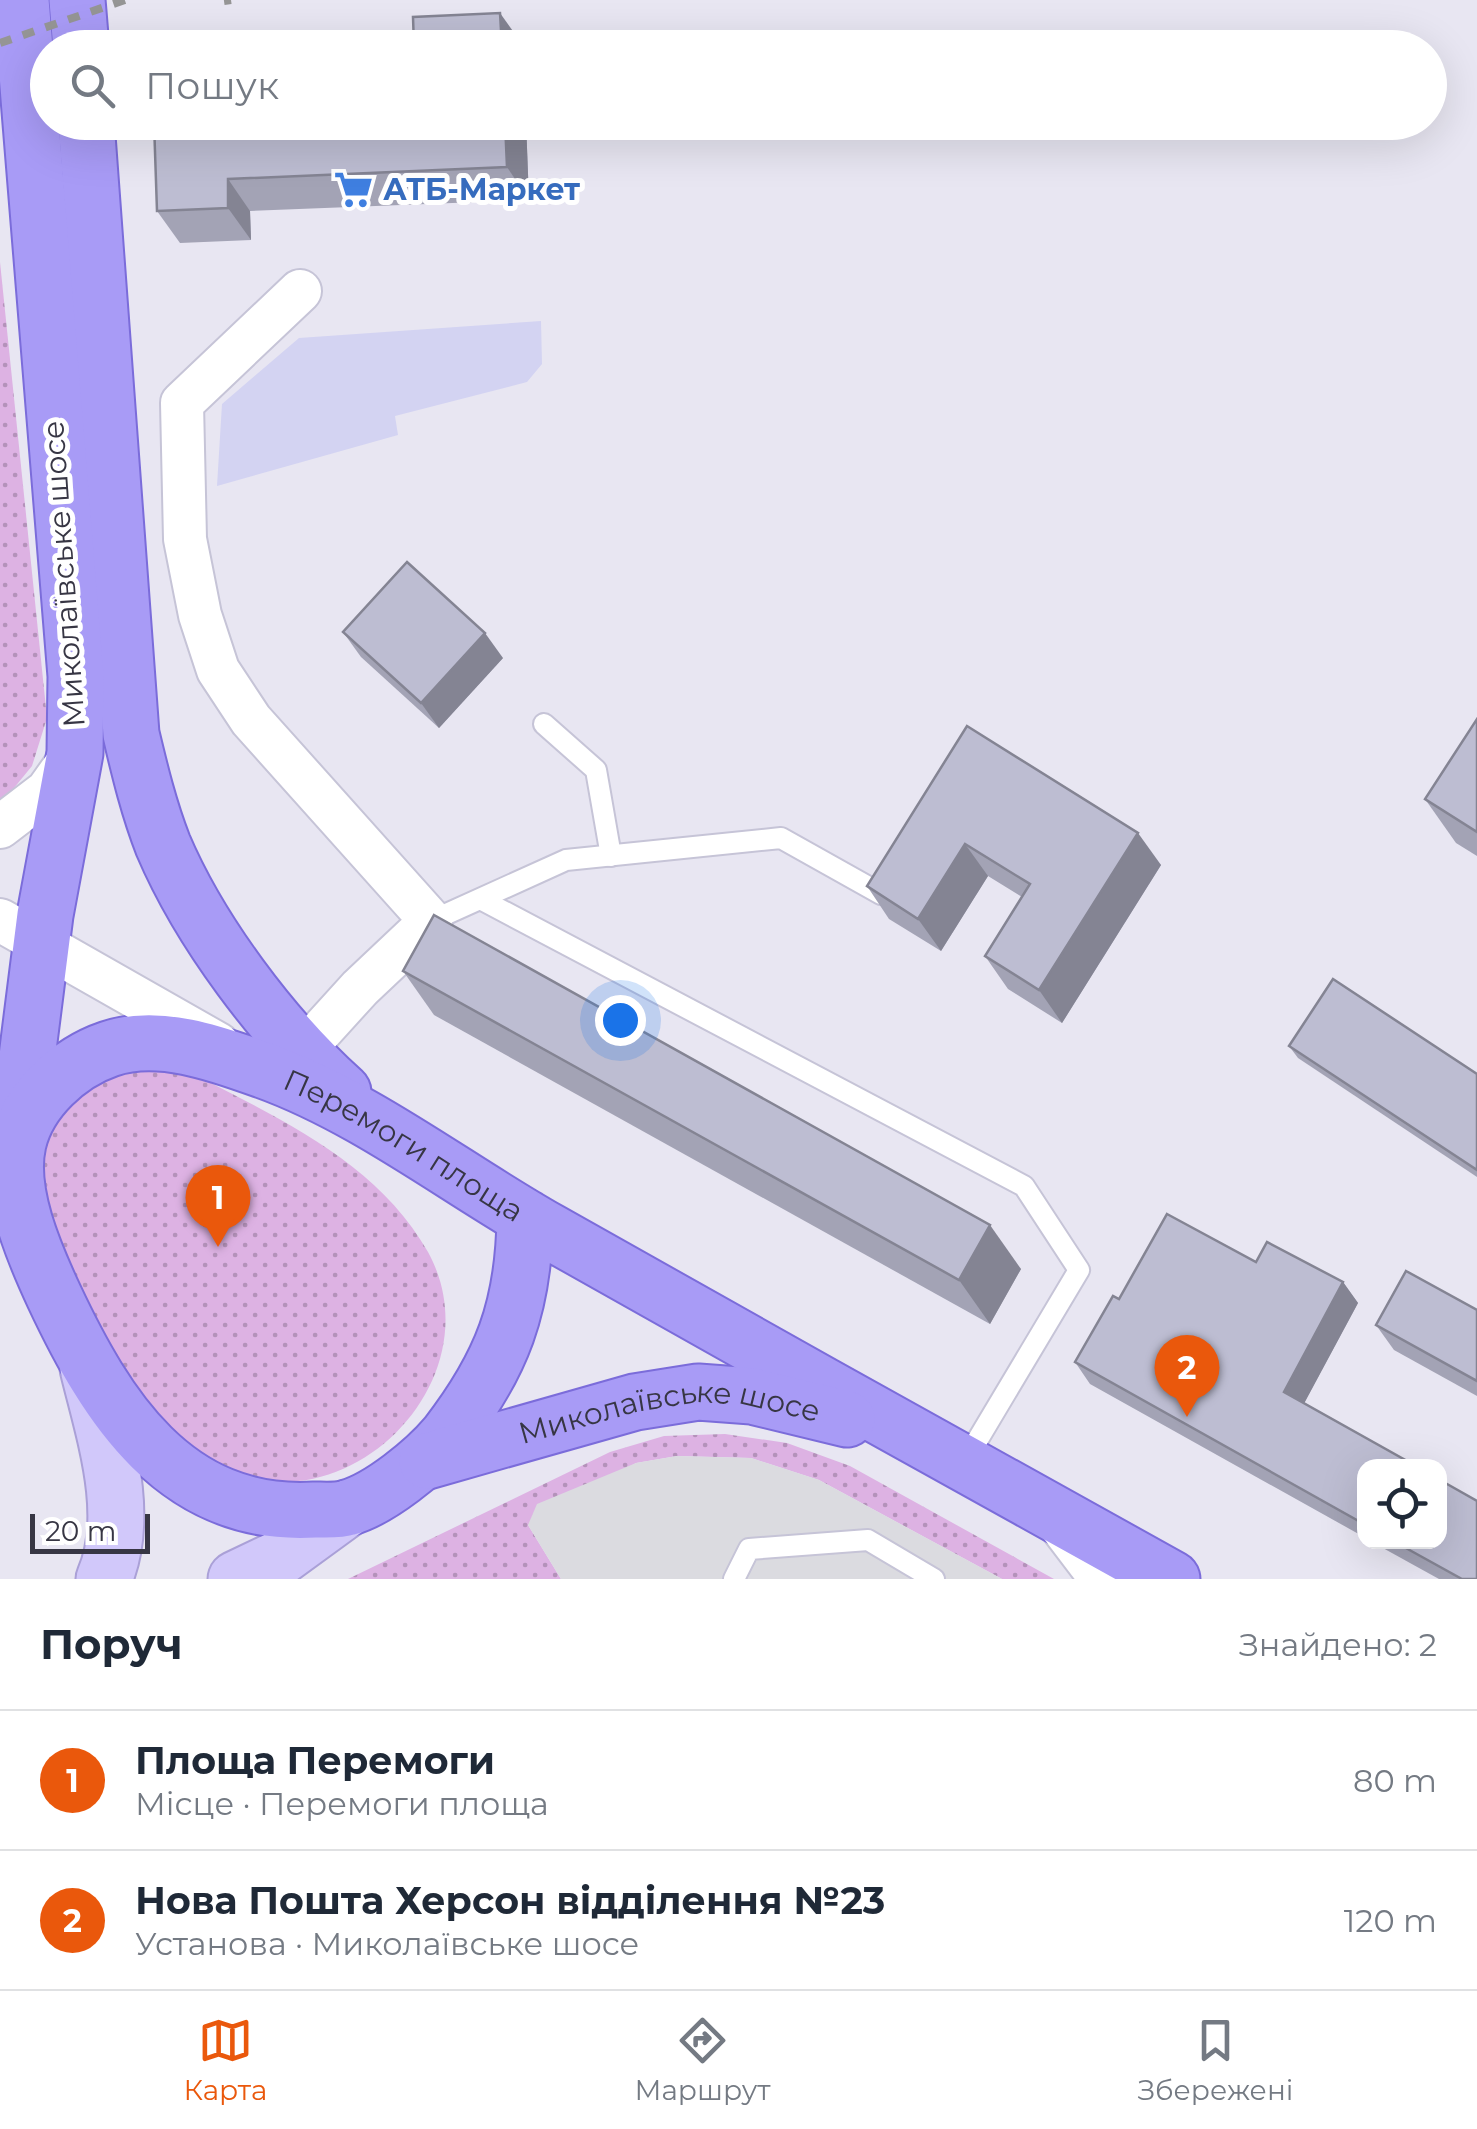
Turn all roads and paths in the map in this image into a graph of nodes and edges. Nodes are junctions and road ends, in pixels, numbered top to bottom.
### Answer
1 (22, 0) edge
2 (77, 0) edge
3 (80, 30) edge
4 (30, 100) edge
5 (33, 140) edge
6 (87, 140) edge
7 (300, 291) dead end
8 (544, 724) dead end
9 (74, 753) junction
10 (0, 828) edge
11 (612, 856) junction
12 (880, 894) edge
13 (484, 901) junction
14 (431, 920) junction
15 (21, 933) edge
16 (283, 1062) junction
17 (386, 1130) joint
18 (8, 1168) edge
19 (525, 1217) junction
20 (88, 1368) junction
21 (914, 1436) junction
22 (427, 1461) junction
23 (964, 1462) junction
24 (348, 1508) junction
25 (1051, 1512) junction
26 (104, 1579) edge
27 (236, 1579) edge
28 (734, 1579) edge
29 (934, 1579) edge
30 (1101, 1579) edge
31 (1172, 1579) edge

1 - 4 main road, Миколаївське шосе
2 - 3 main road
5 - 9 main road, Миколаївське шосе
6 - 16 main road, Миколаївське шосе
7 - 14 street
8 - 11 lane
9 - 10 street
9 - 15 main road, Миколаївське шосе
11 - 12 lane
11 - 13 lane
13 - 14 lane
13 - 23 lane
14 - 16 street
15 - 16 street
15 - 18 main road, Миколаївське шосе
16 - 17 main road, Миколаївське шосе
16 - 18 main road, Перемоги площа
17 - 19 main road, Перемоги площа
18 - 20 main road, Перемоги площа
19 - 21 main road, Миколаївське шосе
19 - 22 main road, Перемоги площа
20 - 24 main road, Перемоги площа
20 - 26 main road
21 - 22 main road, Миколаївське шосе
21 - 23 main road, Миколаївське шосе
22 - 24 main road, Перемоги площа
23 - 25 main road, Миколаївське шосе
24 - 27 main road
25 - 30 street
25 - 31 main road, Миколаївське шосе
28 - 29 lane

